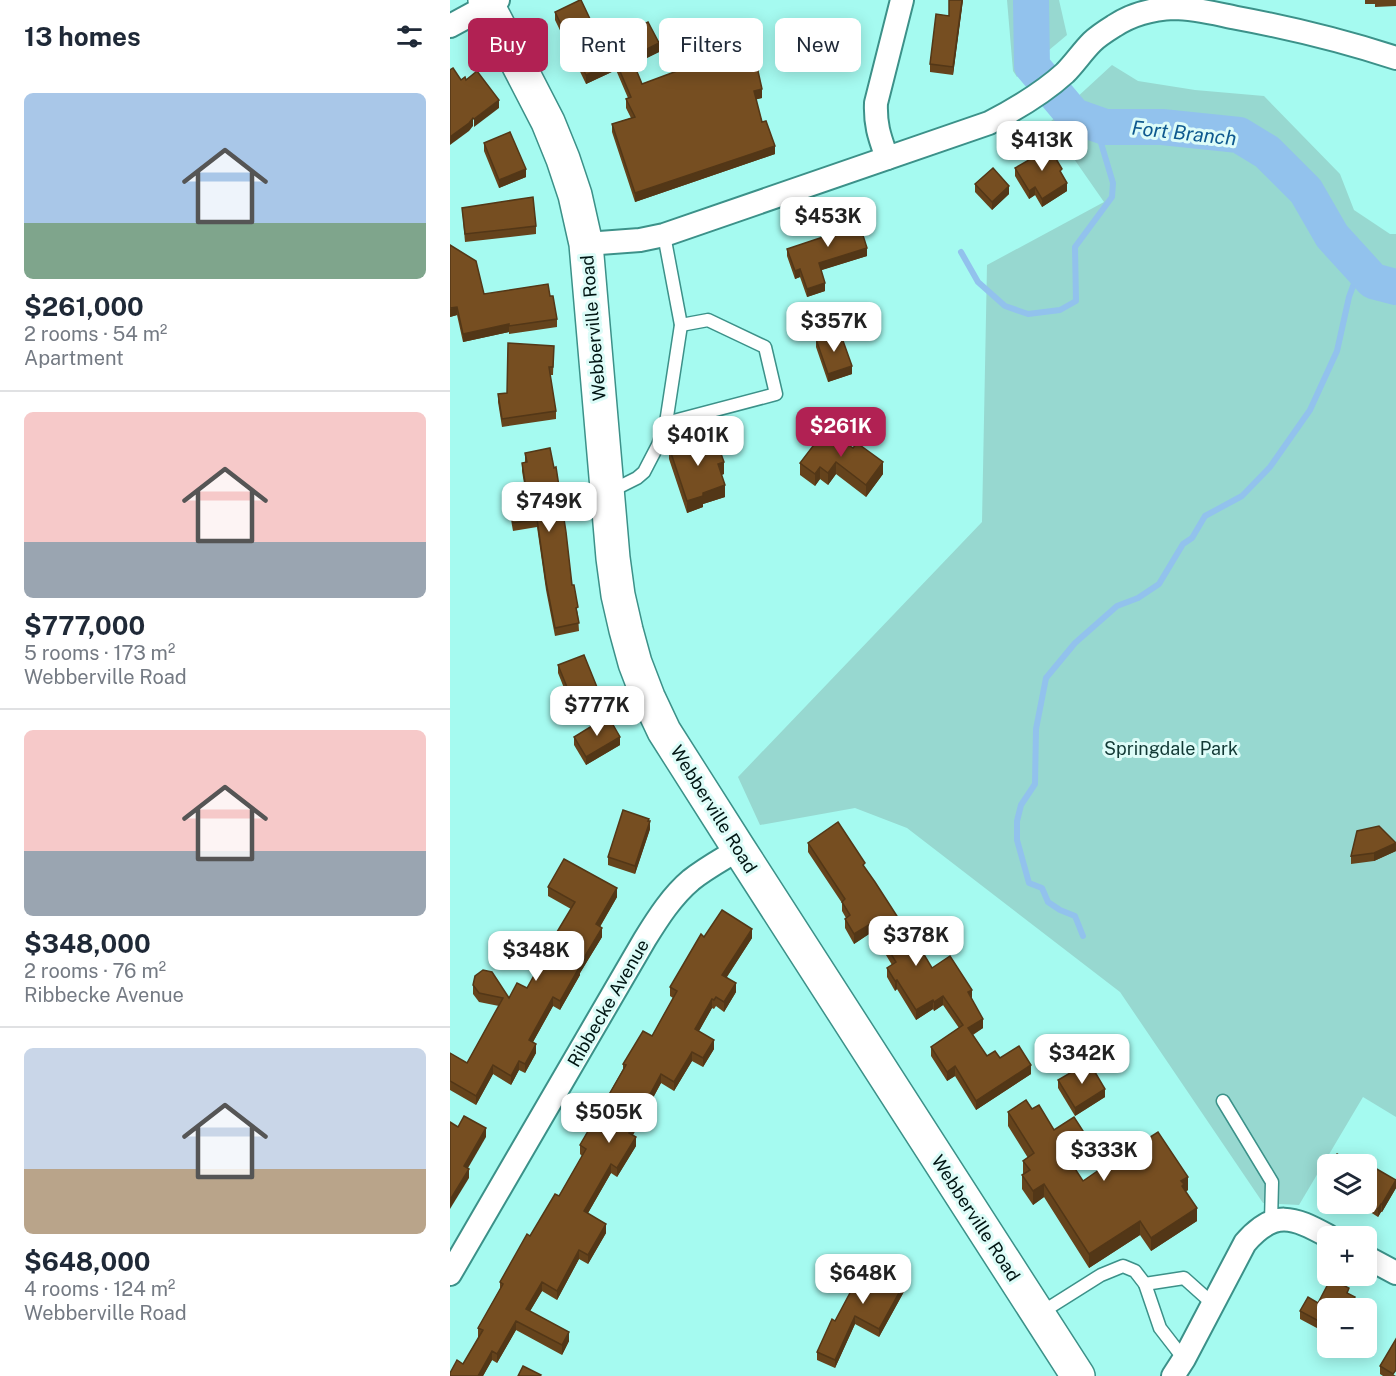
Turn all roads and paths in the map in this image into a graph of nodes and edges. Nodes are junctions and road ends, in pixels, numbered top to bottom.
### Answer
1 (902, 0) edge
2 (491, 2) edge
3 (1162, 5) edge
4 (450, 26) edge
5 (1396, 58) edge
6 (887, 159) junction
7 (664, 234) junction
8 (586, 243) junction
9 (681, 325) junction
10 (666, 423) junction
11 (608, 492) junction
12 (739, 849) junction
13 (1223, 1101) dead end
14 (1274, 1222) junction
15 (1317, 1230) edge
16 (1377, 1263) edge
17 (1396, 1273) edge
18 (450, 1274) edge
19 (1145, 1284) junction
20 (1213, 1304) junction
21 (1039, 1314) junction
22 (1178, 1367) edge
23 (1078, 1376) edge

1 - 6 street
2 - 4 street
2 - 8 street, Webberville Road
3 - 5 street
3 - 6 street
6 - 7 street
7 - 8 street
7 - 9 lane
8 - 11 street, Webberville Road
9 - 10 lane
9 - 10 lane
10 - 11 lane
11 - 12 street, Webberville Road
12 - 18 street, Ribbecke Avenue
12 - 21 street, Webberville Road
13 - 14 lane
14 - 15 street
14 - 20 street
16 - 17 street
19 - 20 lane
19 - 21 lane
19 - 22 lane
20 - 22 street
21 - 23 street, Webberville Road

